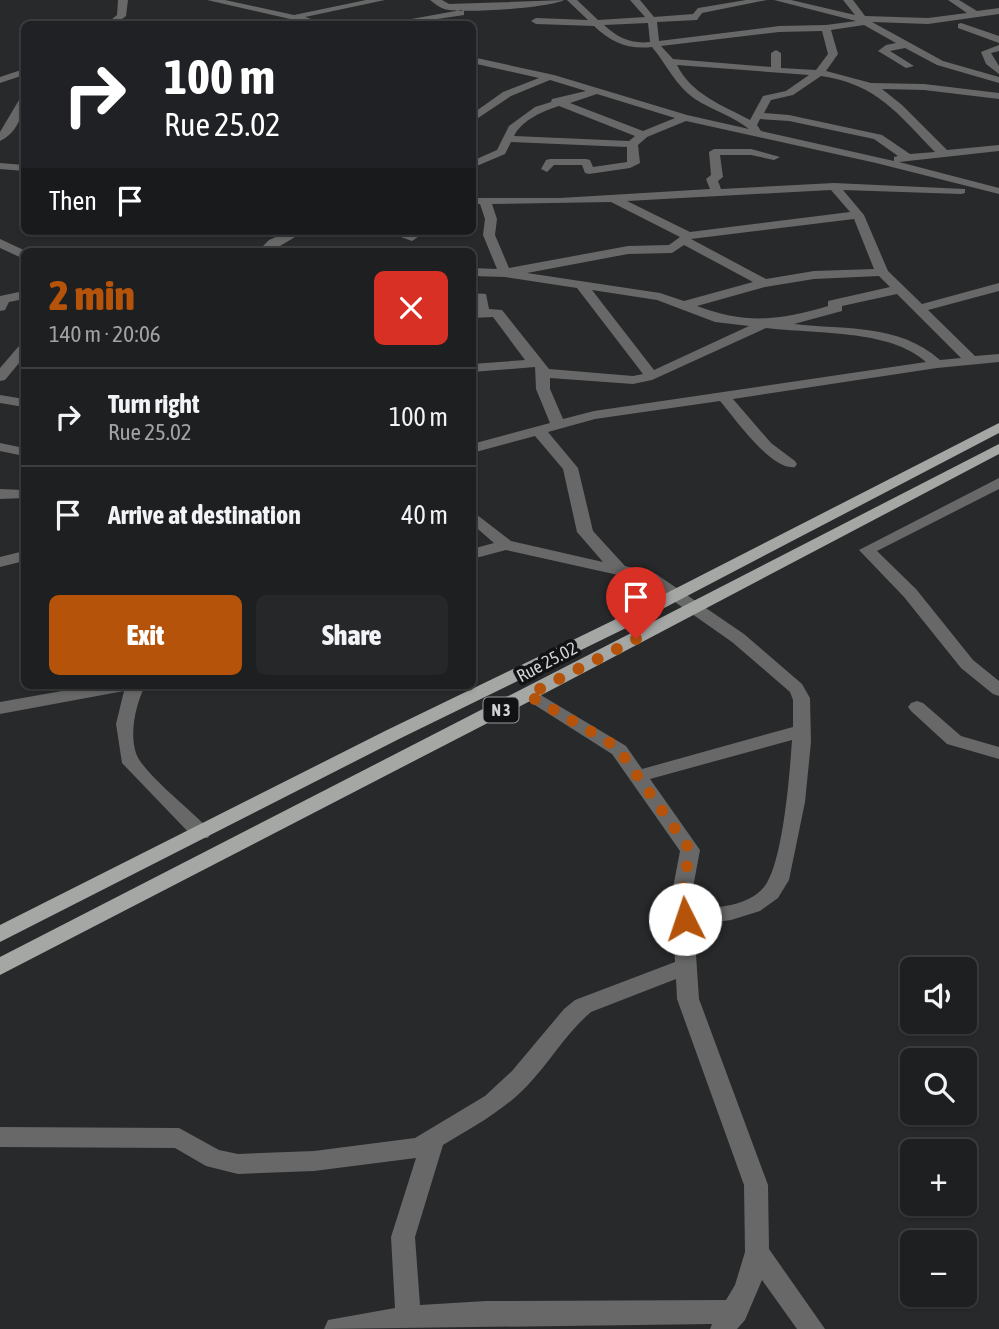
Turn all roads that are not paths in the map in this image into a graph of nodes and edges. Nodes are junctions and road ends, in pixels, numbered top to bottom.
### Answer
1 (123, 0) edge
2 (212, 0) edge
3 (380, 0) edge
4 (435, 0) edge
5 (559, 0) edge
6 (572, 0) edge
7 (635, 0) edge
8 (762, 0) edge
9 (779, 0) edge
10 (848, 0) edge
11 (953, 0) edge
12 (995, 0) edge
13 (475, 7) junction
14 (999, 8) edge
15 (463, 13) junction
16 (975, 15) junction
17 (288, 18) junction
18 (652, 20) junction
19 (863, 20) junction
20 (114, 21) edge
21 (306, 21) edge
22 (409, 21) edge
23 (462, 21) edge
24 (536, 22) dead end
25 (595, 23) junction
26 (961, 26) dead end
27 (826, 28) junction
28 (999, 40) edge
29 (655, 45) junction
30 (907, 45) junction
31 (999, 48) edge
32 (726, 52) dead end
33 (776, 53) dead end
34 (476, 61) edge
35 (670, 62) junction
36 (726, 64) junction
37 (21, 66) edge
38 (909, 66) dead end
39 (0, 70) edge
40 (776, 71) junction
41 (999, 71) edge
42 (21, 73) edge
43 (819, 73) junction
44 (550, 77) junction
45 (0, 80) edge
46 (999, 80) edge
47 (869, 86) junction
48 (597, 91) junction
49 (999, 96) edge
50 (556, 101) junction
51 (21, 109) edge
52 (476, 116) edge
53 (685, 118) junction
54 (757, 126) junction
55 (643, 135) junction
56 (0, 138) edge
57 (507, 139) junction
58 (632, 144) junction
59 (999, 148) edge
60 (945, 155) junction
61 (774, 156) dead end
62 (908, 158) junction
63 (877, 160) junction
64 (476, 163) edge
65 (0, 166) edge
66 (21, 168) edge
67 (547, 169) dead end
68 (834, 186) junction
69 (999, 192) edge
70 (717, 193) junction
71 (614, 199) junction
72 (479, 201) edge
73 (858, 215) junction
74 (291, 235) edge
75 (405, 235) edge
76 (412, 237) dead end
77 (685, 238) junction
78 (0, 243) edge
79 (268, 248) edge
80 (21, 254) edge
81 (476, 272) edge
82 (882, 272) junction
83 (505, 273) junction
84 (764, 283) junction
85 (583, 286) junction
86 (999, 287) edge
87 (898, 290) junction
88 (21, 296) edge
89 (476, 297) edge
90 (660, 297) junction
91 (682, 306) junction
92 (0, 307) edge
93 (599, 307) junction
94 (918, 309) junction
95 (478, 314) edge
96 (765, 324) junction
97 (21, 352) edge
98 (999, 358) edge
99 (972, 361) junction
100 (937, 364) junction
101 (476, 368) edge
102 (539, 368) junction
103 (652, 376) junction
104 (0, 377) edge
105 (633, 380) junction
106 (724, 397) junction
107 (0, 399) edge
108 (21, 402) edge
109 (646, 407) junction
110 (558, 424) junction
111 (999, 427) edge
112 (538, 430) junction
113 (476, 445) edge
114 (0, 447) edge
115 (999, 448) edge
116 (21, 451) edge
117 (790, 464) dead end
118 (999, 483) edge
119 (0, 494) edge
120 (21, 494) edge
121 (476, 519) edge
122 (506, 545) junction
123 (476, 553) edge
124 (21, 557) edge
125 (0, 562) edge
126 (619, 570) junction
127 (675, 594) junction
128 (696, 607) junction
129 (104, 689) edge
130 (134, 689) edge
131 (999, 690) edge
132 (528, 695) junction
133 (917, 707) dead end
134 (0, 708) edge
135 (801, 732) junction
136 (999, 753) edge
137 (639, 776) junction
138 (201, 833) junction
139 (685, 919) junction
140 (0, 934) edge
141 (0, 967) edge
142 (685, 967) junction
143 (0, 1137) edge
144 (433, 1140) junction
145 (757, 1252) junction
146 (730, 1320) edge
147 (409, 1323) edge
148 (337, 1329) edge
149 (812, 1329) edge

1 - 20 street
2 - 17 street
3 - 17 street
4 - 13 street
5 - 13 street
6 - 25 street
7 - 18 street
8 - 18 street
9 - 19 street
10 - 19 street
11 - 16 street
12 - 14 street
13 - 15 street
14 - 16 street
15 - 22 street
15 - 23 street
16 - 19 street
17 - 21 street
18 - 25 street
18 - 29 street
19 - 27 street
19 - 30 street
24 - 25 street
25 - 29 street
26 - 28 street
27 - 29 street
27 - 43 street
29 - 35 street
30 - 38 street
30 - 46 street
31 - 41 street
32 - 36 street
33 - 40 street
34 - 44 street
35 - 36 street
35 - 54 street
36 - 40 street
37 - 39 street
40 - 43 street
42 - 45 street
43 - 47 street
43 - 54 street
44 - 48 street
44 - 52 street
47 - 49 street
47 - 60 street
48 - 50 street
48 - 53 street
50 - 55 street
50 - 57 street
51 - 56 street
53 - 54 street
53 - 55 street
54 - 62 street
54 - 63 street
55 - 58 street
57 - 58 street
57 - 64 street
58 - 67 street
59 - 60 street
60 - 62 street
61 - 70 street
62 - 63 street
63 - 69 street
65 - 66 street
68 - 69 street
68 - 70 street
68 - 73 street
70 - 71 street
71 - 72 street
71 - 77 street
72 - 83 street
73 - 77 street
73 - 82 street
74 - 79 street
75 - 76 street
77 - 83 street
77 - 84 street
78 - 80 street
81 - 83 street
82 - 84 street
82 - 87 street
83 - 85 street
84 - 91 street
85 - 90 street
85 - 93 street
86 - 94 street
87 - 94 street
87 - 96 street
88 - 92 street
89 - 95 street
90 - 91 street
90 - 93 street
91 - 96 street
93 - 103 street
94 - 99 street
95 - 102 street
96 - 100 street
96 - 103 street
97 - 104 street
98 - 99 street
99 - 100 street
100 - 106 street
101 - 102 street
102 - 105 street
102 - 110 street
103 - 105 street
105 - 109 street
106 - 109 street
106 - 117 street
107 - 108 street
109 - 110 street
110 - 112 street
111 - 127 main road, N 3
112 - 113 street
112 - 126 street
114 - 116 street
115 - 128 main road, Rue 25.02 / N 3
118 - 131 street
119 - 120 street
121 - 122 street
122 - 123 street
122 - 126 street
124 - 125 street
126 - 127 street
127 - 128 street
127 - 138 main road, N 3
128 - 132 main road, Rue 25.02 / N 3
128 - 135 street
129 - 134 street
130 - 138 street
132 - 137 street
132 - 141 main road, Rue 25.02 / N 3
133 - 136 street
135 - 137 street
135 - 139 street
137 - 139 street
138 - 140 main road, N 3
139 - 142 street
142 - 144 street
142 - 145 street
143 - 144 street
144 - 147 street
145 - 146 street
145 - 149 street
146 - 147 street
147 - 148 street

